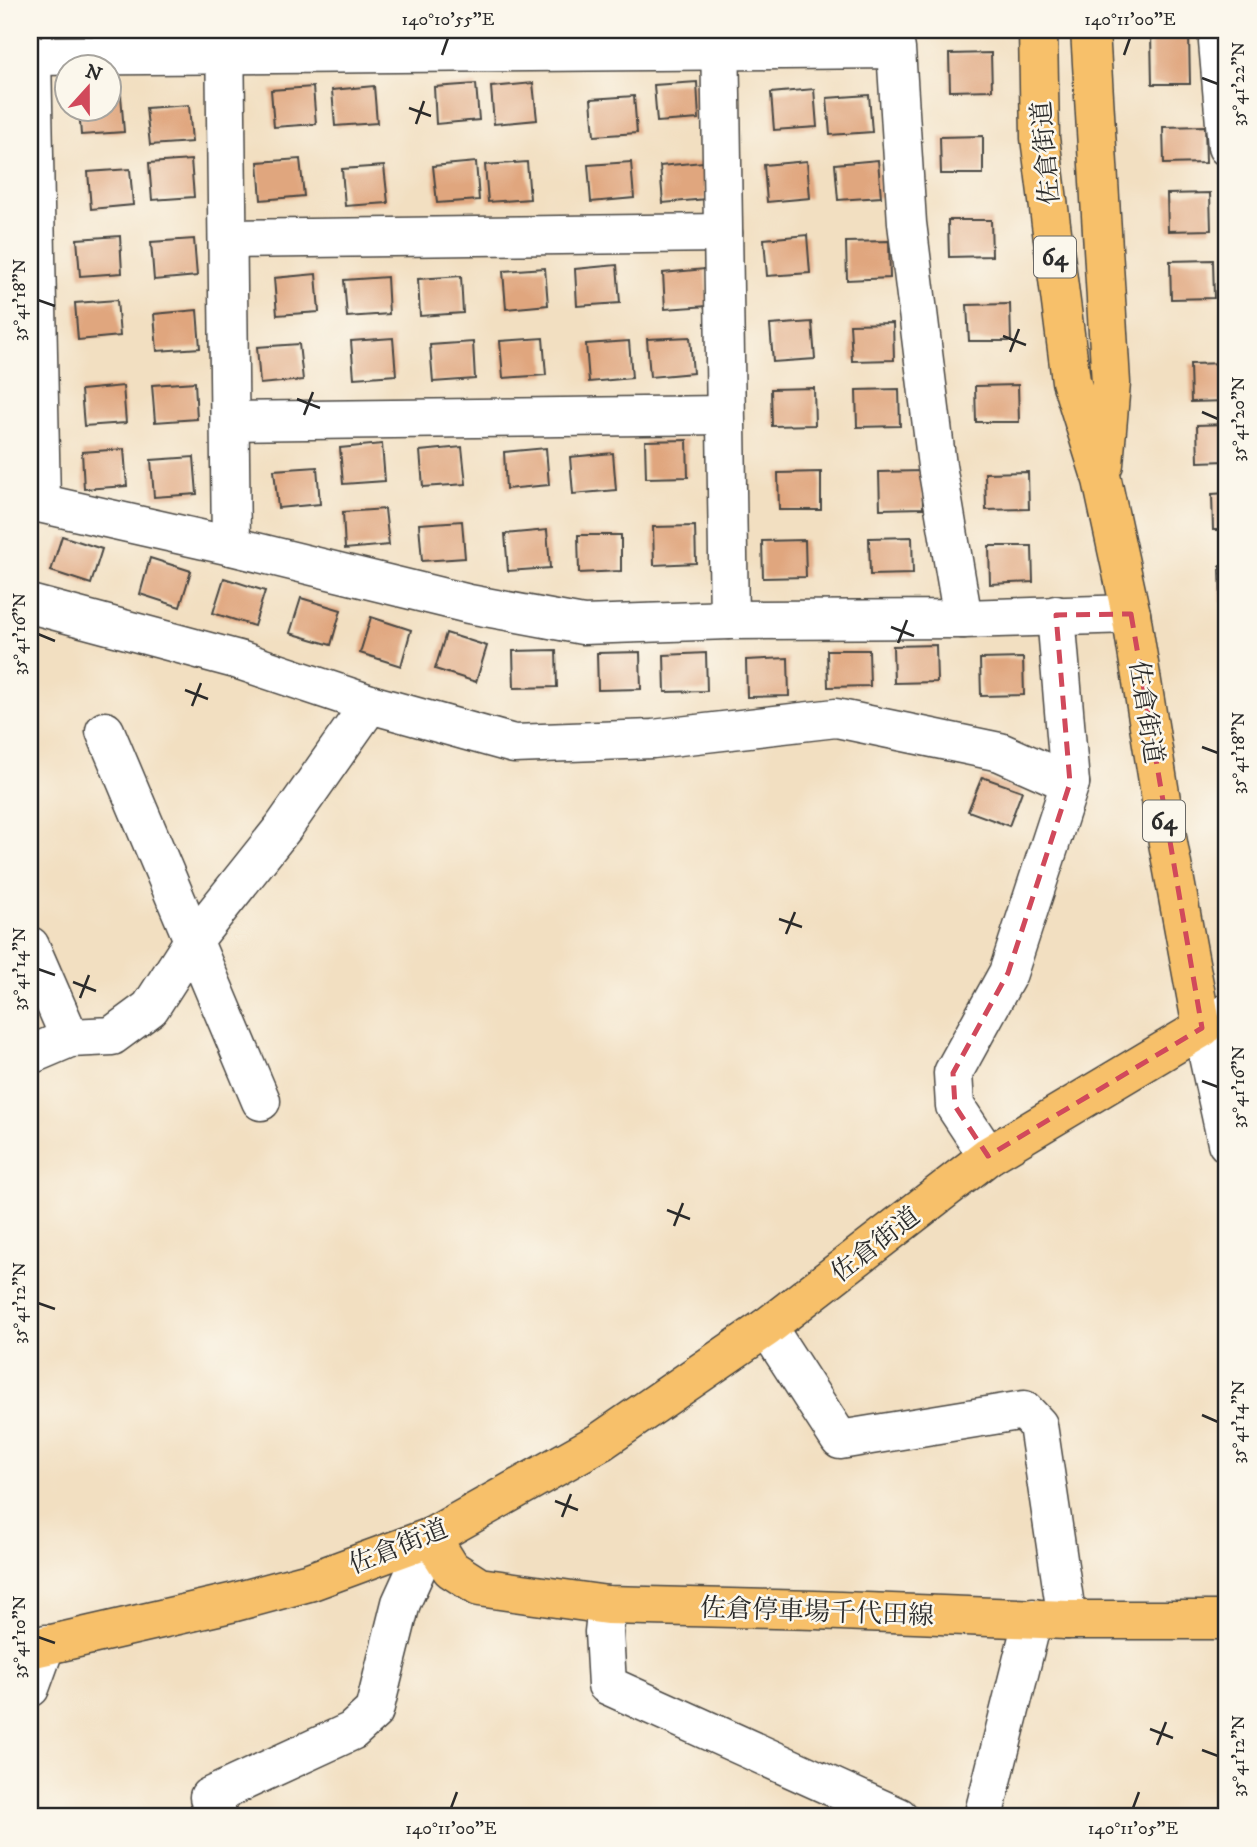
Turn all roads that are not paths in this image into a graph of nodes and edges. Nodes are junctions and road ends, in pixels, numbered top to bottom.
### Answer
1 (1038, 30) edge
2 (1090, 30) edge
3 (720, 40) edge
4 (225, 42) edge
5 (1227, 42) edge
6 (31, 56) edge
7 (1227, 147) edge
8 (723, 233) junction
9 (228, 239) junction
10 (725, 415) junction
11 (229, 421) junction
12 (1102, 480) junction
13 (36, 502) edge
14 (231, 545) junction
15 (30, 604) edge
16 (1131, 614) junction
17 (1056, 615) junction
18 (963, 619) junction
19 (729, 620) junction
20 (370, 704) junction
21 (105, 731) dead end
22 (1070, 783) junction
23 (193, 941) junction
24 (30, 946) edge
25 (1215, 1020) edge
26 (70, 1038) junction
27 (30, 1055) edge
28 (261, 1101) dead end
29 (1227, 1143) edge
30 (988, 1156) junction
31 (768, 1327) junction
32 (430, 1537) junction
33 (607, 1605) junction
34 (1050, 1619) junction
35 (1227, 1620) edge
36 (38, 1647) edge
37 (30, 1688) edge
38 (218, 1817) edge
39 (899, 1817) edge
40 (983, 1817) edge

1 - 12 main road, 佐倉街道 / 64
2 - 12 main road, 佐倉街道 / 64
3 - 4 street
3 - 8 street
3 - 18 street
4 - 6 street
4 - 9 street
5 - 7 street
6 - 13 street
8 - 9 street
8 - 10 street
9 - 11 street
10 - 11 street
10 - 19 street
11 - 14 street
12 - 16 main road, 佐倉街道 / 64
13 - 14 street
14 - 19 street
15 - 20 street
16 - 17 street
16 - 25 main road, 佐倉街道 / 64
17 - 18 street
17 - 22 street
18 - 19 street
20 - 22 street
20 - 23 street
21 - 23 street
22 - 30 street
23 - 26 street
23 - 28 street
24 - 26 street
25 - 29 street
25 - 30 main road, 佐倉街道
26 - 27 street
30 - 31 main road, 佐倉街道
31 - 32 main road, 佐倉街道
31 - 34 street
32 - 33 main road, 佐倉停車場千代田線
32 - 36 main road, 佐倉街道
32 - 38 street
33 - 34 main road, 佐倉停車場千代田線
33 - 39 street
34 - 35 main road, 佐倉停車場千代田線
34 - 40 street
36 - 37 street

